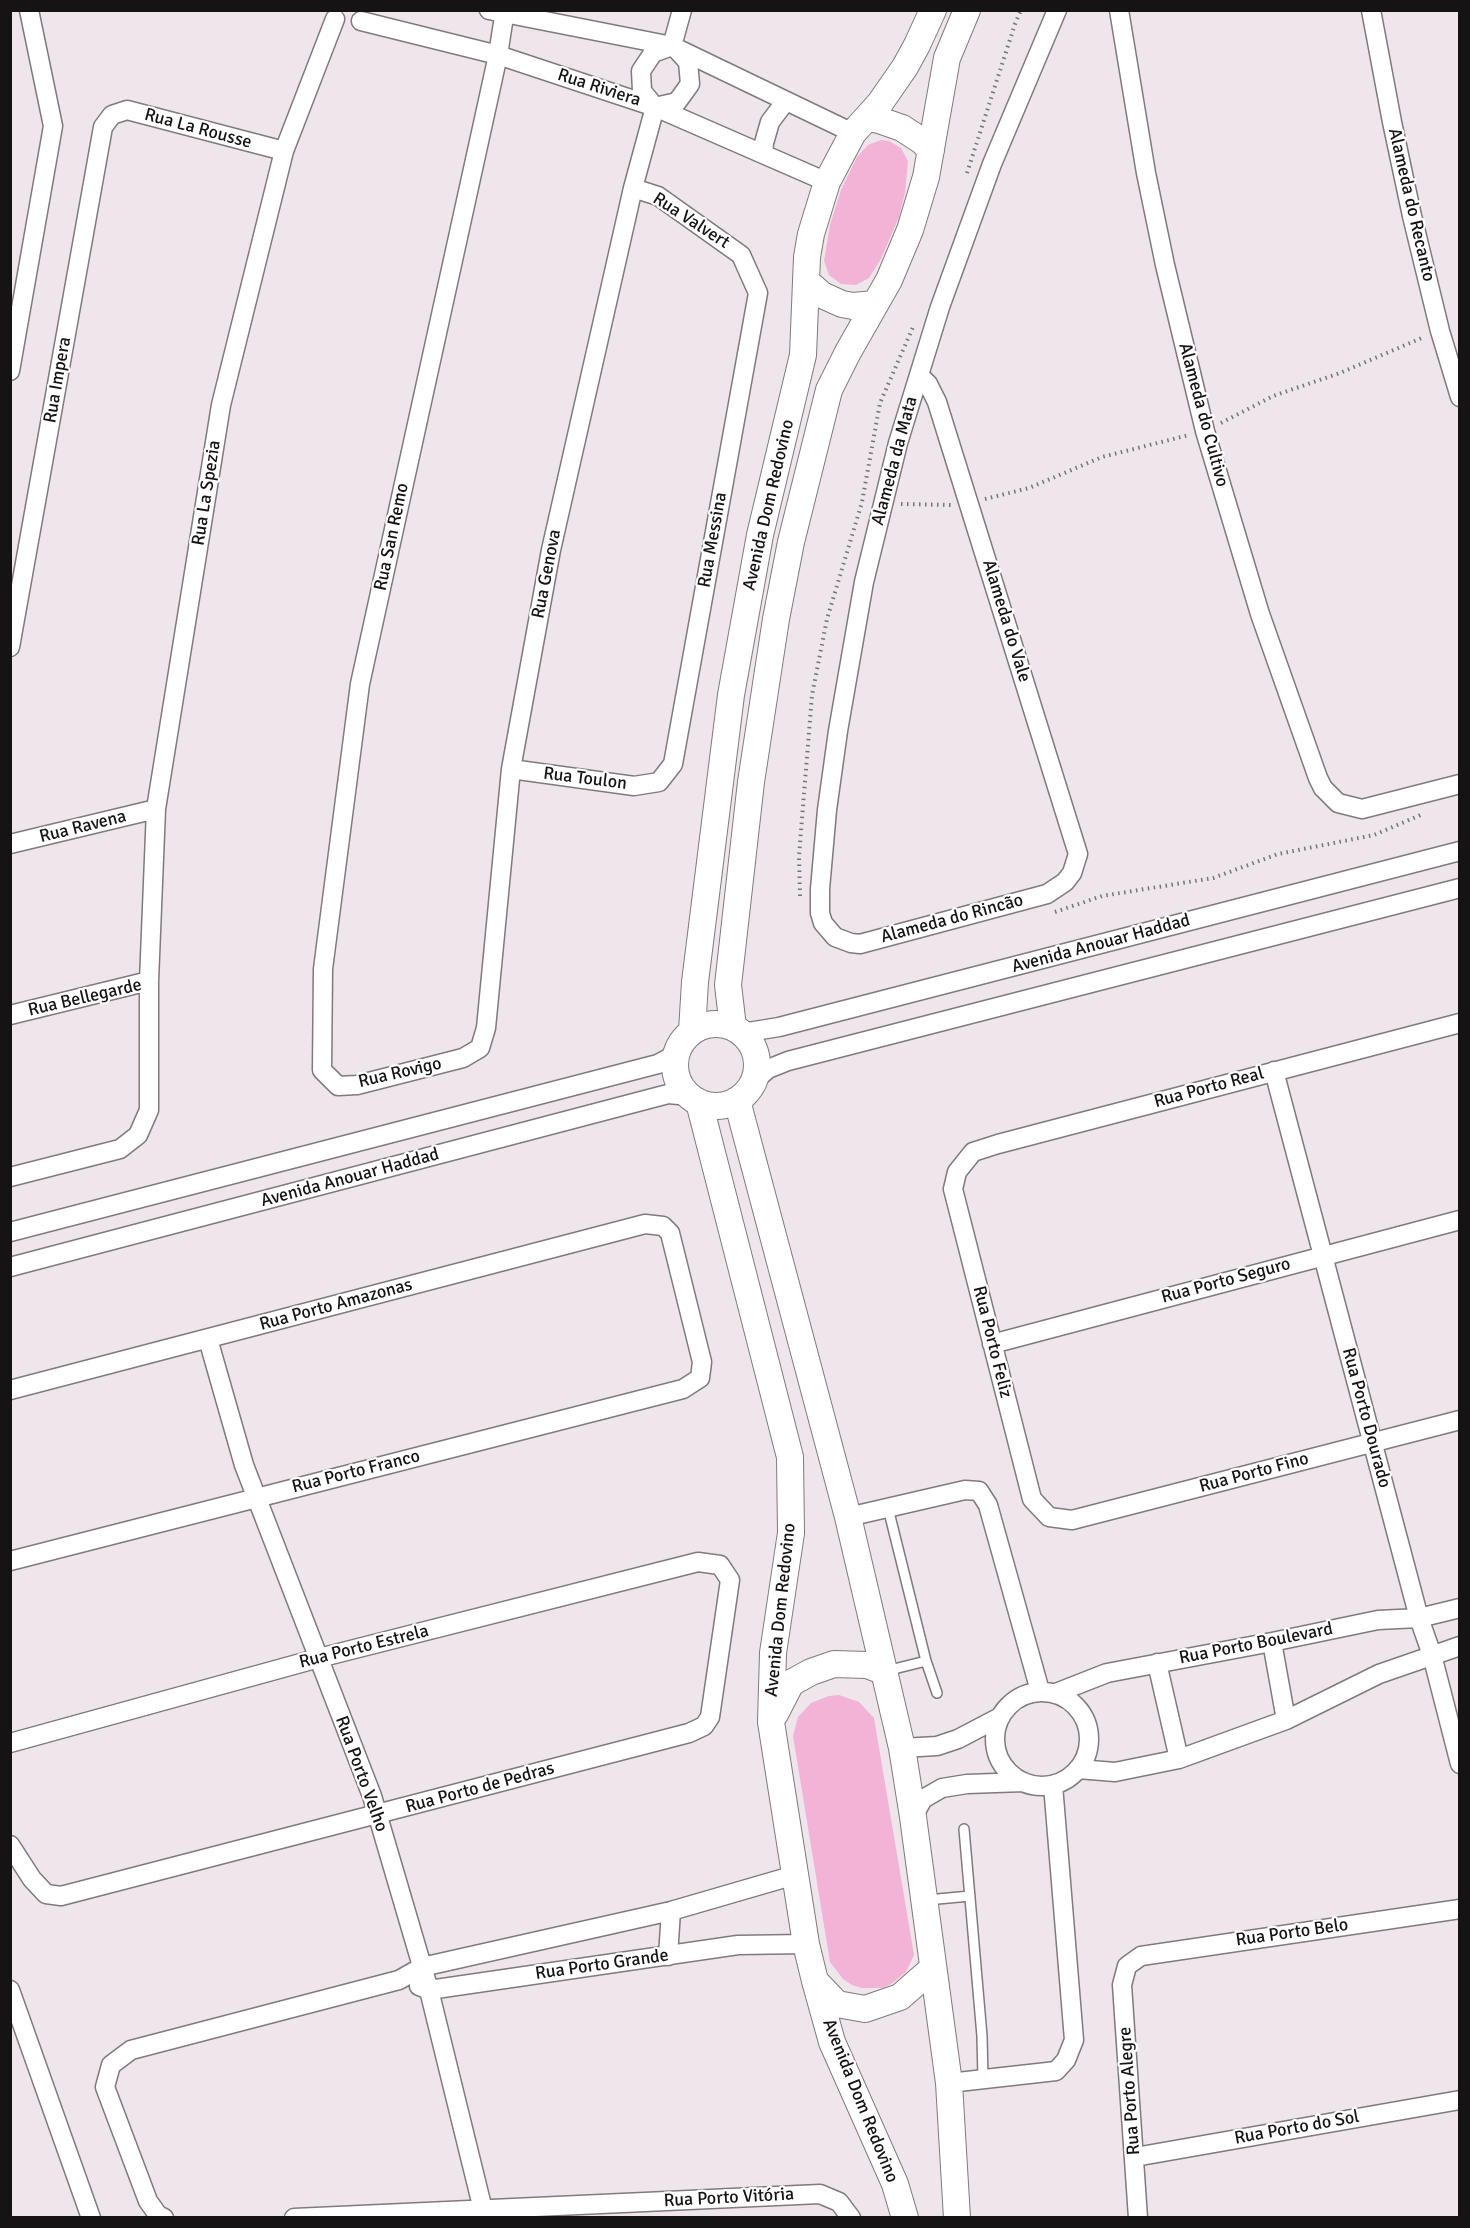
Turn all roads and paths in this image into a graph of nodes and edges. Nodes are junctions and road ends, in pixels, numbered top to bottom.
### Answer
1 (29, 10) edge
2 (682, 10) edge
3 (933, 10) edge
4 (968, 10) edge
5 (1021, 10) edge
6 (1058, 10) edge
7 (1119, 10) edge
8 (1371, 10) edge
9 (499, 12) edge
10 (331, 15) edge
11 (367, 16) edge
12 (672, 45) junction
13 (498, 55) junction
14 (785, 102) junction
15 (655, 107) junction
16 (112, 115) joint
17 (860, 126) junction
18 (931, 150) junction
19 (284, 151) junction
20 (763, 154) junction
21 (966, 176) dead end
22 (827, 183) junction
23 (633, 188) junction
24 (806, 281) junction
25 (758, 293) joint
26 (875, 304) junction
27 (915, 323) dead end
28 (1440, 331) junction
29 (10, 372) edge
30 (919, 375) junction
31 (1460, 397) edge
32 (1205, 431) junction
33 (862, 499) junction
34 (882, 503) junction
35 (970, 503) junction
36 (10, 648) edge
37 (511, 769) junction
38 (659, 783) joint
39 (1460, 784) edge
40 (156, 809) junction
41 (1427, 812) dead end
42 (10, 844) edge
43 (1460, 851) edge
44 (1072, 873) joint
45 (1460, 888) edge
46 (800, 900) dead end
47 (1050, 913) dead end
48 (828, 930) joint
49 (149, 981) junction
50 (10, 1015) edge
51 (1460, 1023) edge
52 (738, 1030) junction
53 (686, 1039) junction
54 (480, 1048) joint
55 (322, 1070) joint
56 (1274, 1071) junction
57 (747, 1090) junction
58 (694, 1099) junction
59 (963, 1163) joint
60 (10, 1177) edge
61 (1460, 1220) edge
62 (10, 1232) edge
63 (1323, 1255) junction
64 (10, 1267) edge
65 (208, 1339) junction
66 (992, 1344) junction
67 (700, 1378) joint
68 (10, 1390) edge
69 (1460, 1420) edge
70 (1372, 1443) junction
71 (257, 1498) junction
72 (888, 1508) junction
73 (1049, 1517) joint
74 (848, 1518) junction
75 (10, 1561) edge
76 (1460, 1608) edge
77 (1419, 1618) junction
78 (1272, 1642) junction
79 (1460, 1646) edge
80 (1432, 1655) junction
81 (319, 1658) junction
82 (926, 1661) junction
83 (1157, 1663) junction
84 (885, 1672) junction
85 (1048, 1692) junction
86 (936, 1693) dead end
87 (1000, 1717) junction
88 (1286, 1720) junction
89 (771, 1722) junction
90 (704, 1726) joint
91 (10, 1743) edge
92 (902, 1748) junction
93 (1179, 1759) junction
94 (1460, 1764) edge
95 (1078, 1769) junction
96 (1024, 1782) junction
97 (1053, 1785) junction
98 (377, 1815) junction
99 (913, 1817) junction
100 (964, 1829) dead end
101 (10, 1845) edge
102 (795, 1875) junction
103 (970, 1896) junction
104 (924, 1900) junction
105 (1460, 1909) edge
106 (671, 1911) junction
107 (806, 1944) junction
108 (668, 1956) junction
109 (1127, 1966) joint
110 (422, 1968) junction
111 (932, 1968) junction
112 (399, 1980) junction
113 (814, 1981) junction
114 (10, 1990) edge
115 (429, 1990) junction
116 (983, 2079) junction
117 (949, 2083) junction
118 (1460, 2100) edge
119 (1135, 2157) junction
120 (484, 2213) edge
121 (161, 2216) edge
122 (91, 2217) edge
123 (294, 2217) edge
124 (851, 2217) edge
125 (905, 2217) edge
126 (957, 2217) edge
127 (1138, 2217) edge

1 - 29 street
2 - 12 street
3 - 17 street, Avenida Dom Redovino
4 - 18 street, Avenida Dom Redovino
5 - 21 path
6 - 30 street, Alameda da Mata
7 - 32 street, Alameda do Cultivo
8 - 28 street, Alameda do Recanto
9 - 12 street
9 - 13 street, Rua San Remo
10 - 11 street, Rua Riviera
10 - 19 street, Rua La Spezia
11 - 13 street, Rua Riviera
12 - 14 street
12 - 15 street
12 - 15 street
13 - 15 street, Rua Riviera
13 - 55 street, Rua San Remo
14 - 17 street
14 - 20 street
15 - 20 street, Rua Riviera
15 - 23 street, Rua Genova
16 - 19 street, Rua La Rousse
16 - 36 street, Rua Impera
17 - 18 street
17 - 22 street, Avenida Dom Redovino
18 - 26 street, Avenida Dom Redovino
19 - 40 street, Rua La Spezia
20 - 22 street, Rua Riviera
22 - 24 street, Avenida Dom Redovino
23 - 25 street, Rua Valvert
23 - 37 street, Rua Genova
24 - 26 street
24 - 53 street, Avenida Dom Redovino
25 - 38 street, Rua Messina
26 - 52 street, Avenida Dom Redovino
27 - 33 path
28 - 31 street, Alameda do Recanto
28 - 32 path
30 - 34 street, Alameda da Mata
30 - 35 street, Alameda do Vale
32 - 35 path
32 - 39 street, Alameda do Cultivo
33 - 34 path
33 - 46 path
34 - 35 path
34 - 48 street, Alameda da Mata
35 - 44 street, Alameda do Vale
37 - 38 street, Rua Toulon
37 - 54 street, Rua Genova
40 - 42 street, Rua Ravena
40 - 49 street, Rua La Spezia
41 - 47 path
43 - 52 street, Avenida Anouar Haddad
44 - 48 street, Alameda do Rincão
45 - 57 street, Avenida Anouar Haddad
49 - 50 street, Rua Bellegarde
49 - 60 street, Rua Bellegarde
51 - 56 street, Rua Porto Real
52 - 53 street
52 - 57 street, Avenida Dom Redovino
53 - 58 street, Avenida Dom Redovino
53 - 62 street, Avenida Anouar Haddad
54 - 55 street, Rua Rovigo
56 - 59 street, Rua Porto Real
56 - 63 street, Rua Porto Dourado
57 - 58 street
57 - 74 street, Avenida Dom Redovino
58 - 64 street, Avenida Anouar Haddad
58 - 89 street, Avenida Dom Redovino
59 - 66 street, Rua Porto Feliz
61 - 63 street, Rua Porto Seguro
63 - 66 street, Rua Porto Seguro
63 - 70 street, Rua Porto Dourado
65 - 67 street, Rua Porto Amazonas
65 - 68 street, Rua Porto Amazonas
65 - 71 street, Rua Porto Velho
66 - 73 street, Rua Porto Feliz
67 - 71 street, Rua Porto Franco
69 - 70 street, Rua Porto Fino
70 - 73 street, Rua Porto Fino
70 - 77 street, Rua Porto Dourado
71 - 75 street, Rua Porto Franco
71 - 81 street, Rua Porto Velho
72 - 74 street
72 - 82 lane
72 - 85 street
74 - 84 street, Avenida Dom Redovino
76 - 77 street, Rua Porto Boulevard
77 - 78 street, Rua Porto Boulevard
77 - 80 street, Rua Porto Dourado
78 - 83 street, Rua Porto Boulevard
78 - 88 street
79 - 80 street
80 - 88 street
80 - 94 street, Rua Porto Dourado
81 - 90 street, Rua Porto Estrela
81 - 91 street, Rua Porto Estrela
81 - 98 street, Rua Porto Velho
82 - 84 lane
82 - 86 lane
83 - 85 street, Rua Porto Boulevard
83 - 93 street
84 - 89 street
84 - 92 street, Avenida Dom Redovino
85 - 87 street
85 - 95 street
87 - 92 street
87 - 96 street
88 - 93 street
89 - 102 street, Avenida Dom Redovino
90 - 98 street, Rua Porto de Pedras
92 - 99 street, Avenida Dom Redovino
93 - 95 street
95 - 97 street
96 - 97 street
96 - 99 street
97 - 116 street
98 - 101 street, Rua Porto de Pedras
98 - 110 street, Rua Porto Velho
99 - 104 street, Avenida Dom Redovino
100 - 103 lane
102 - 106 street, Rua Porto Grande
102 - 107 street, Avenida Dom Redovino
103 - 104 lane
103 - 116 lane
104 - 111 street, Avenida Dom Redovino
105 - 109 street, Rua Porto Belo
106 - 108 street
106 - 110 street, Rua Porto Grande
107 - 108 street, Rua Porto Grande
107 - 113 street, Avenida Dom Redovino
108 - 115 street, Rua Porto Grande
109 - 119 street, Rua Porto Alegre
110 - 112 street, Rua Porto Grande
110 - 115 street, Rua Porto Velho
111 - 113 street
111 - 117 street, Avenida Dom Redovino
112 - 115 street, Rua Porto Grande
112 - 121 street, Rua Porto Grande
113 - 125 street, Avenida Dom Redovino
114 - 122 street
115 - 120 street, Rua Porto Velho
116 - 117 street
117 - 126 street, Avenida Dom Redovino
118 - 119 street, Rua Porto do Sol
119 - 127 street, Rua Porto Alegre
120 - 123 street, Rua Porto Vitória
120 - 124 street, Rua Porto Vitória

